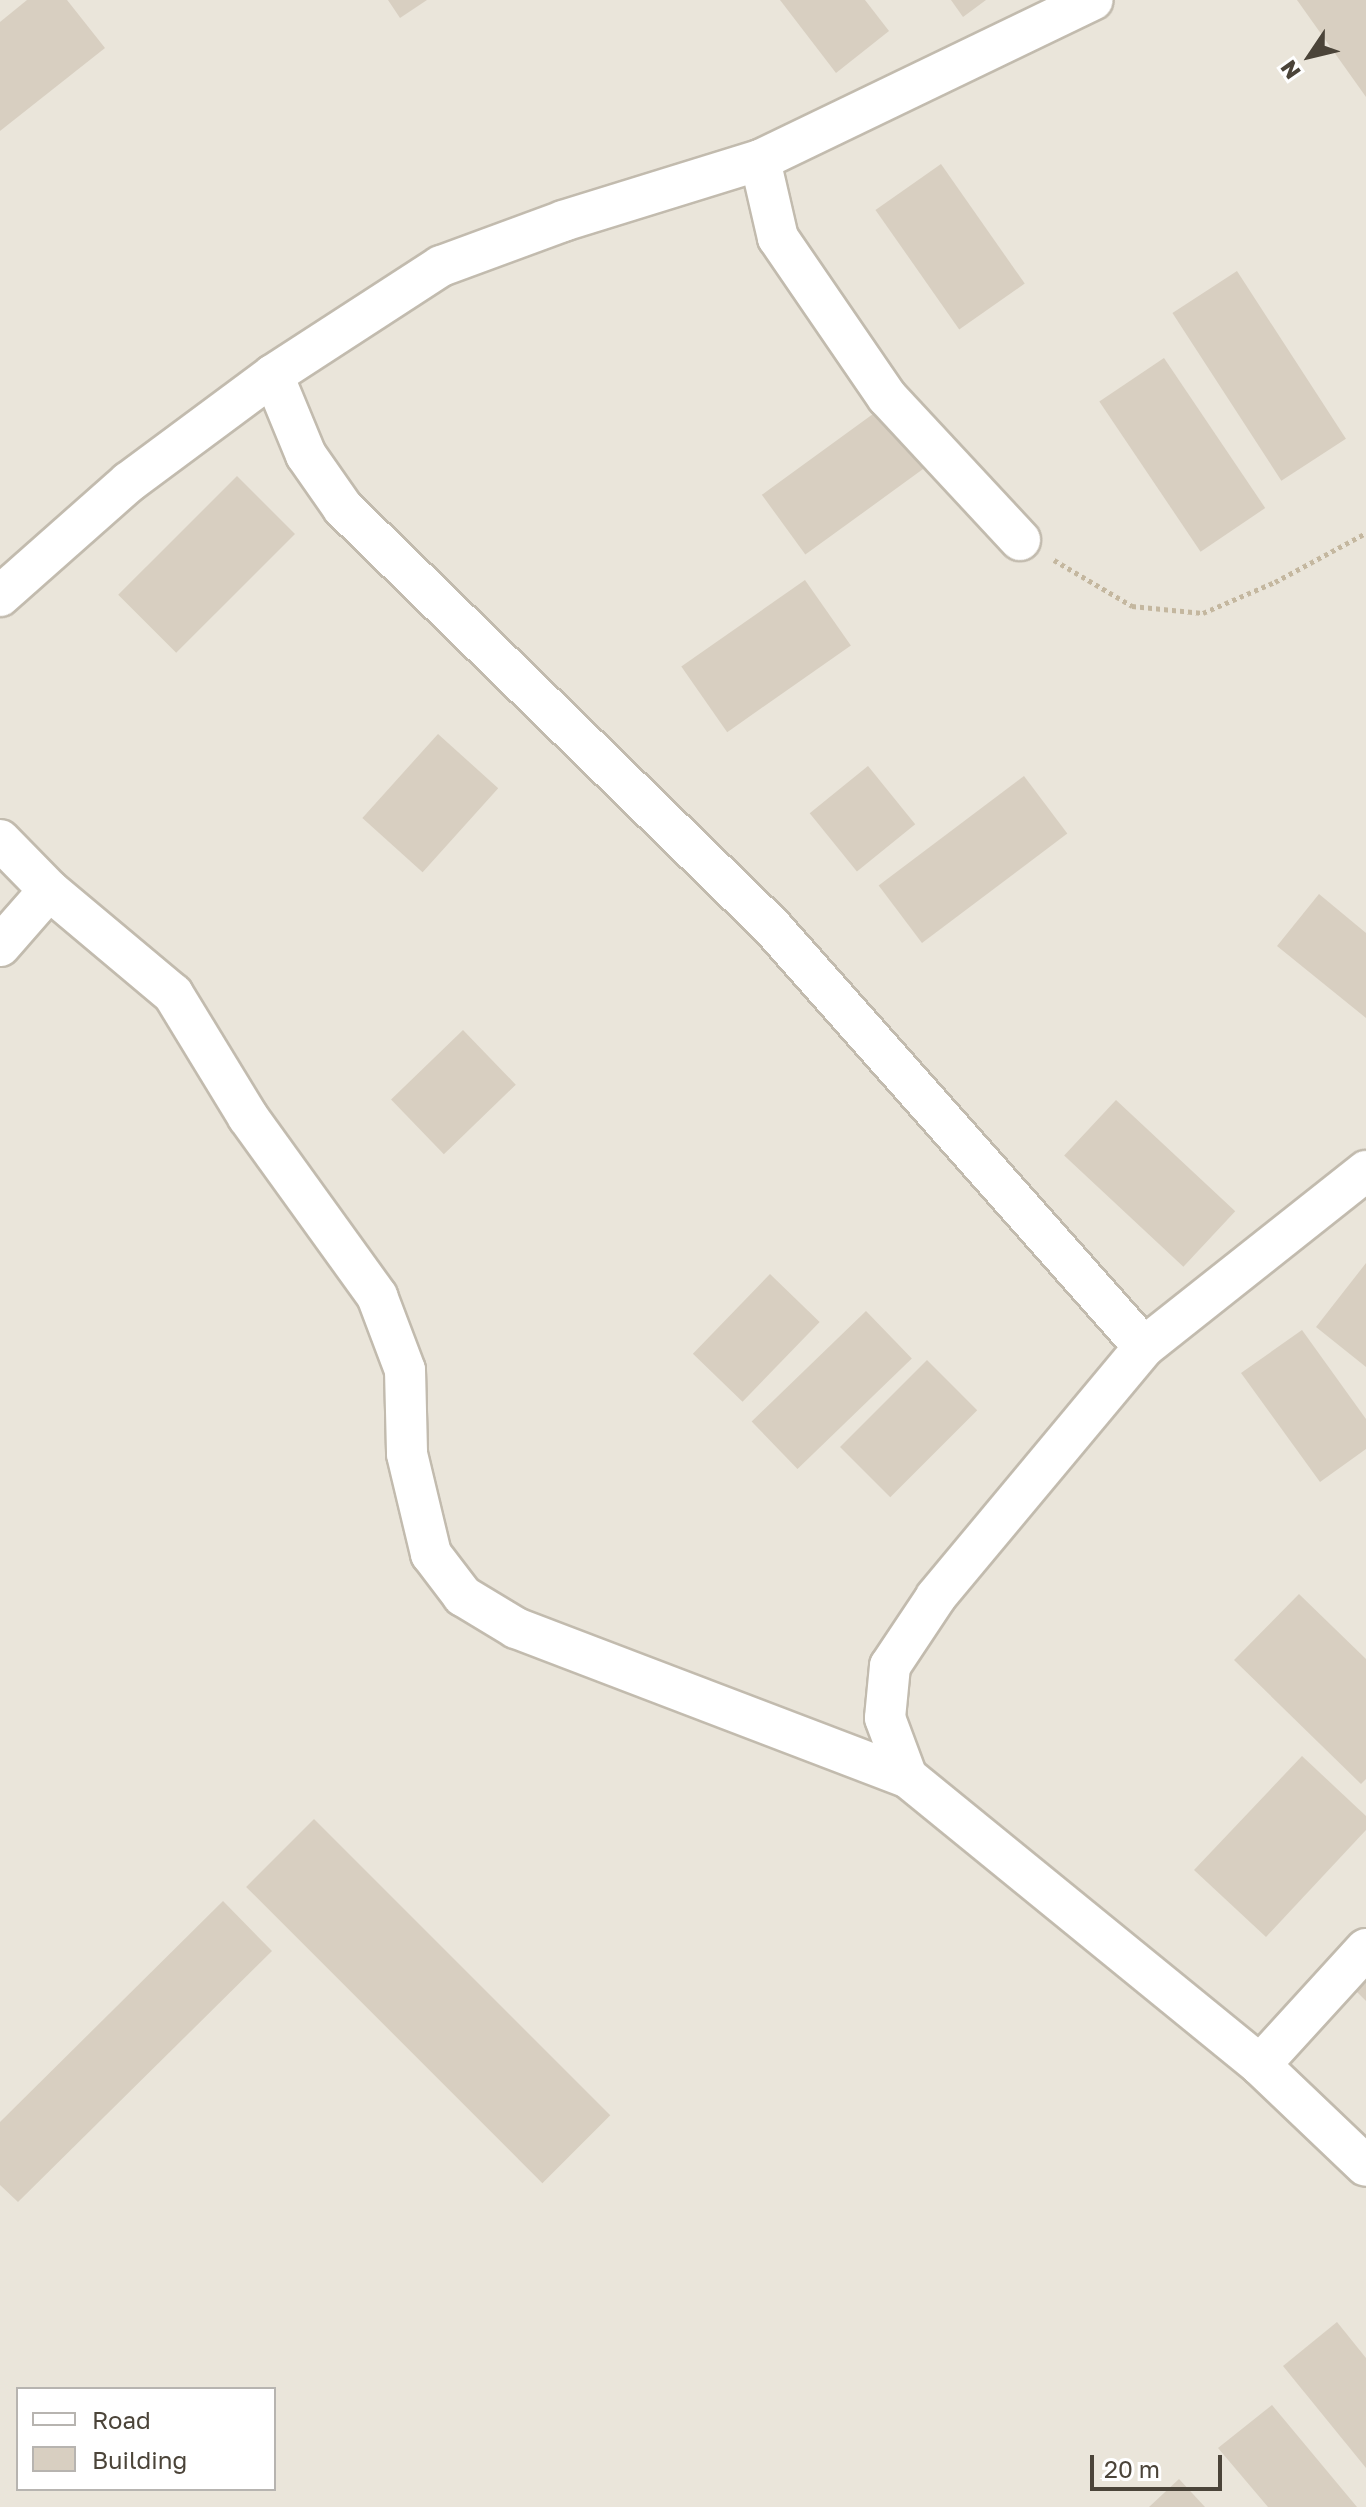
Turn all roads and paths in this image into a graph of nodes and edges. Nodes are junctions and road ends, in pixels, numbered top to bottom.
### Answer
1 (1092, 0) edge
2 (760, 160) junction
3 (273, 375) junction
4 (1366, 533) edge
5 (1020, 540) joint
6 (0, 596) edge
7 (0, 840) edge
8 (49, 890) junction
9 (0, 946) edge
10 (1366, 1171) edge
11 (1144, 1347) junction
12 (907, 1777) junction
13 (1366, 1949) edge
14 (1260, 2065) junction
15 (1366, 2166) edge

1 - 2 street
2 - 3 street
2 - 5 street
3 - 6 street
3 - 11 street
4 - 5 path
7 - 8 street
8 - 9 street
8 - 12 street
10 - 11 street
11 - 12 street
12 - 14 street
13 - 14 street
14 - 15 street

